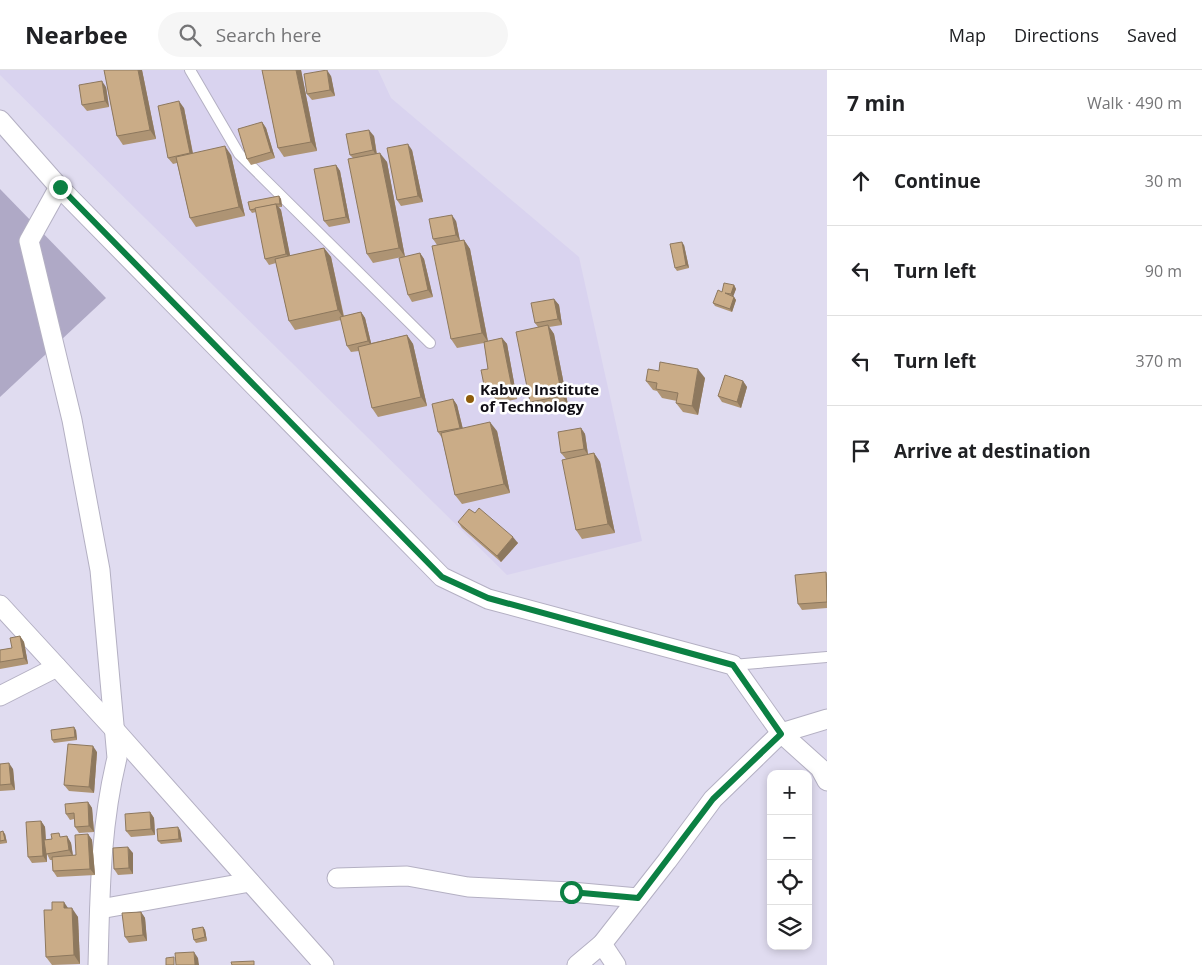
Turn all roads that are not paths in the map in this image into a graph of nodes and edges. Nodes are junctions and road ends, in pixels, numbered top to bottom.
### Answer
1 (190, 70) edge
2 (0, 120) edge
3 (60, 187) junction
4 (430, 343) dead end
5 (0, 605) edge
6 (827, 657) edge
7 (733, 665) junction
8 (57, 667) junction
9 (0, 696) edge
10 (827, 719) edge
11 (114, 729) junction
12 (781, 734) junction
13 (827, 781) edge
14 (337, 878) dead end
15 (250, 882) junction
16 (638, 898) junction
17 (100, 909) junction
18 (602, 944) junction
19 (98, 965) edge
20 (324, 965) edge
21 (577, 965) edge
22 (616, 965) edge

1 - 4 lane
2 - 3 street
3 - 7 street
3 - 11 street
5 - 8 street
6 - 7 lane
7 - 12 street
8 - 9 street
8 - 11 street
10 - 12 street
11 - 15 street
11 - 17 street
12 - 13 street
12 - 16 street
14 - 16 street
15 - 17 street
15 - 20 street
16 - 18 street
17 - 19 street
18 - 21 street
18 - 22 street

